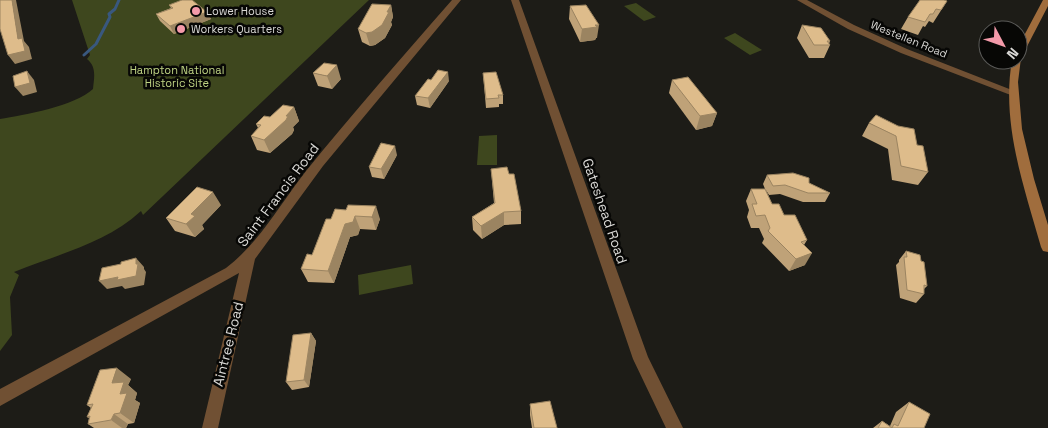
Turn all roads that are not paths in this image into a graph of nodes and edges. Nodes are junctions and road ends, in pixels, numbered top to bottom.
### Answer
1 (457, 0) edge
2 (515, 0) edge
3 (800, 0) edge
4 (1047, 0) edge
5 (1028, 37) edge
6 (1015, 70) edge
7 (1012, 92) junction
8 (1048, 247) edge
9 (249, 260) junction
10 (0, 398) edge
11 (210, 428) edge
12 (675, 428) edge

1 - 9 street, Saint Francis Road
2 - 12 street, Gateshead Road
3 - 7 street, Westellen Road
4 - 5 street
6 - 7 street
7 - 8 street
9 - 10 street, Saint Francis Road
9 - 11 street, Aintree Road

